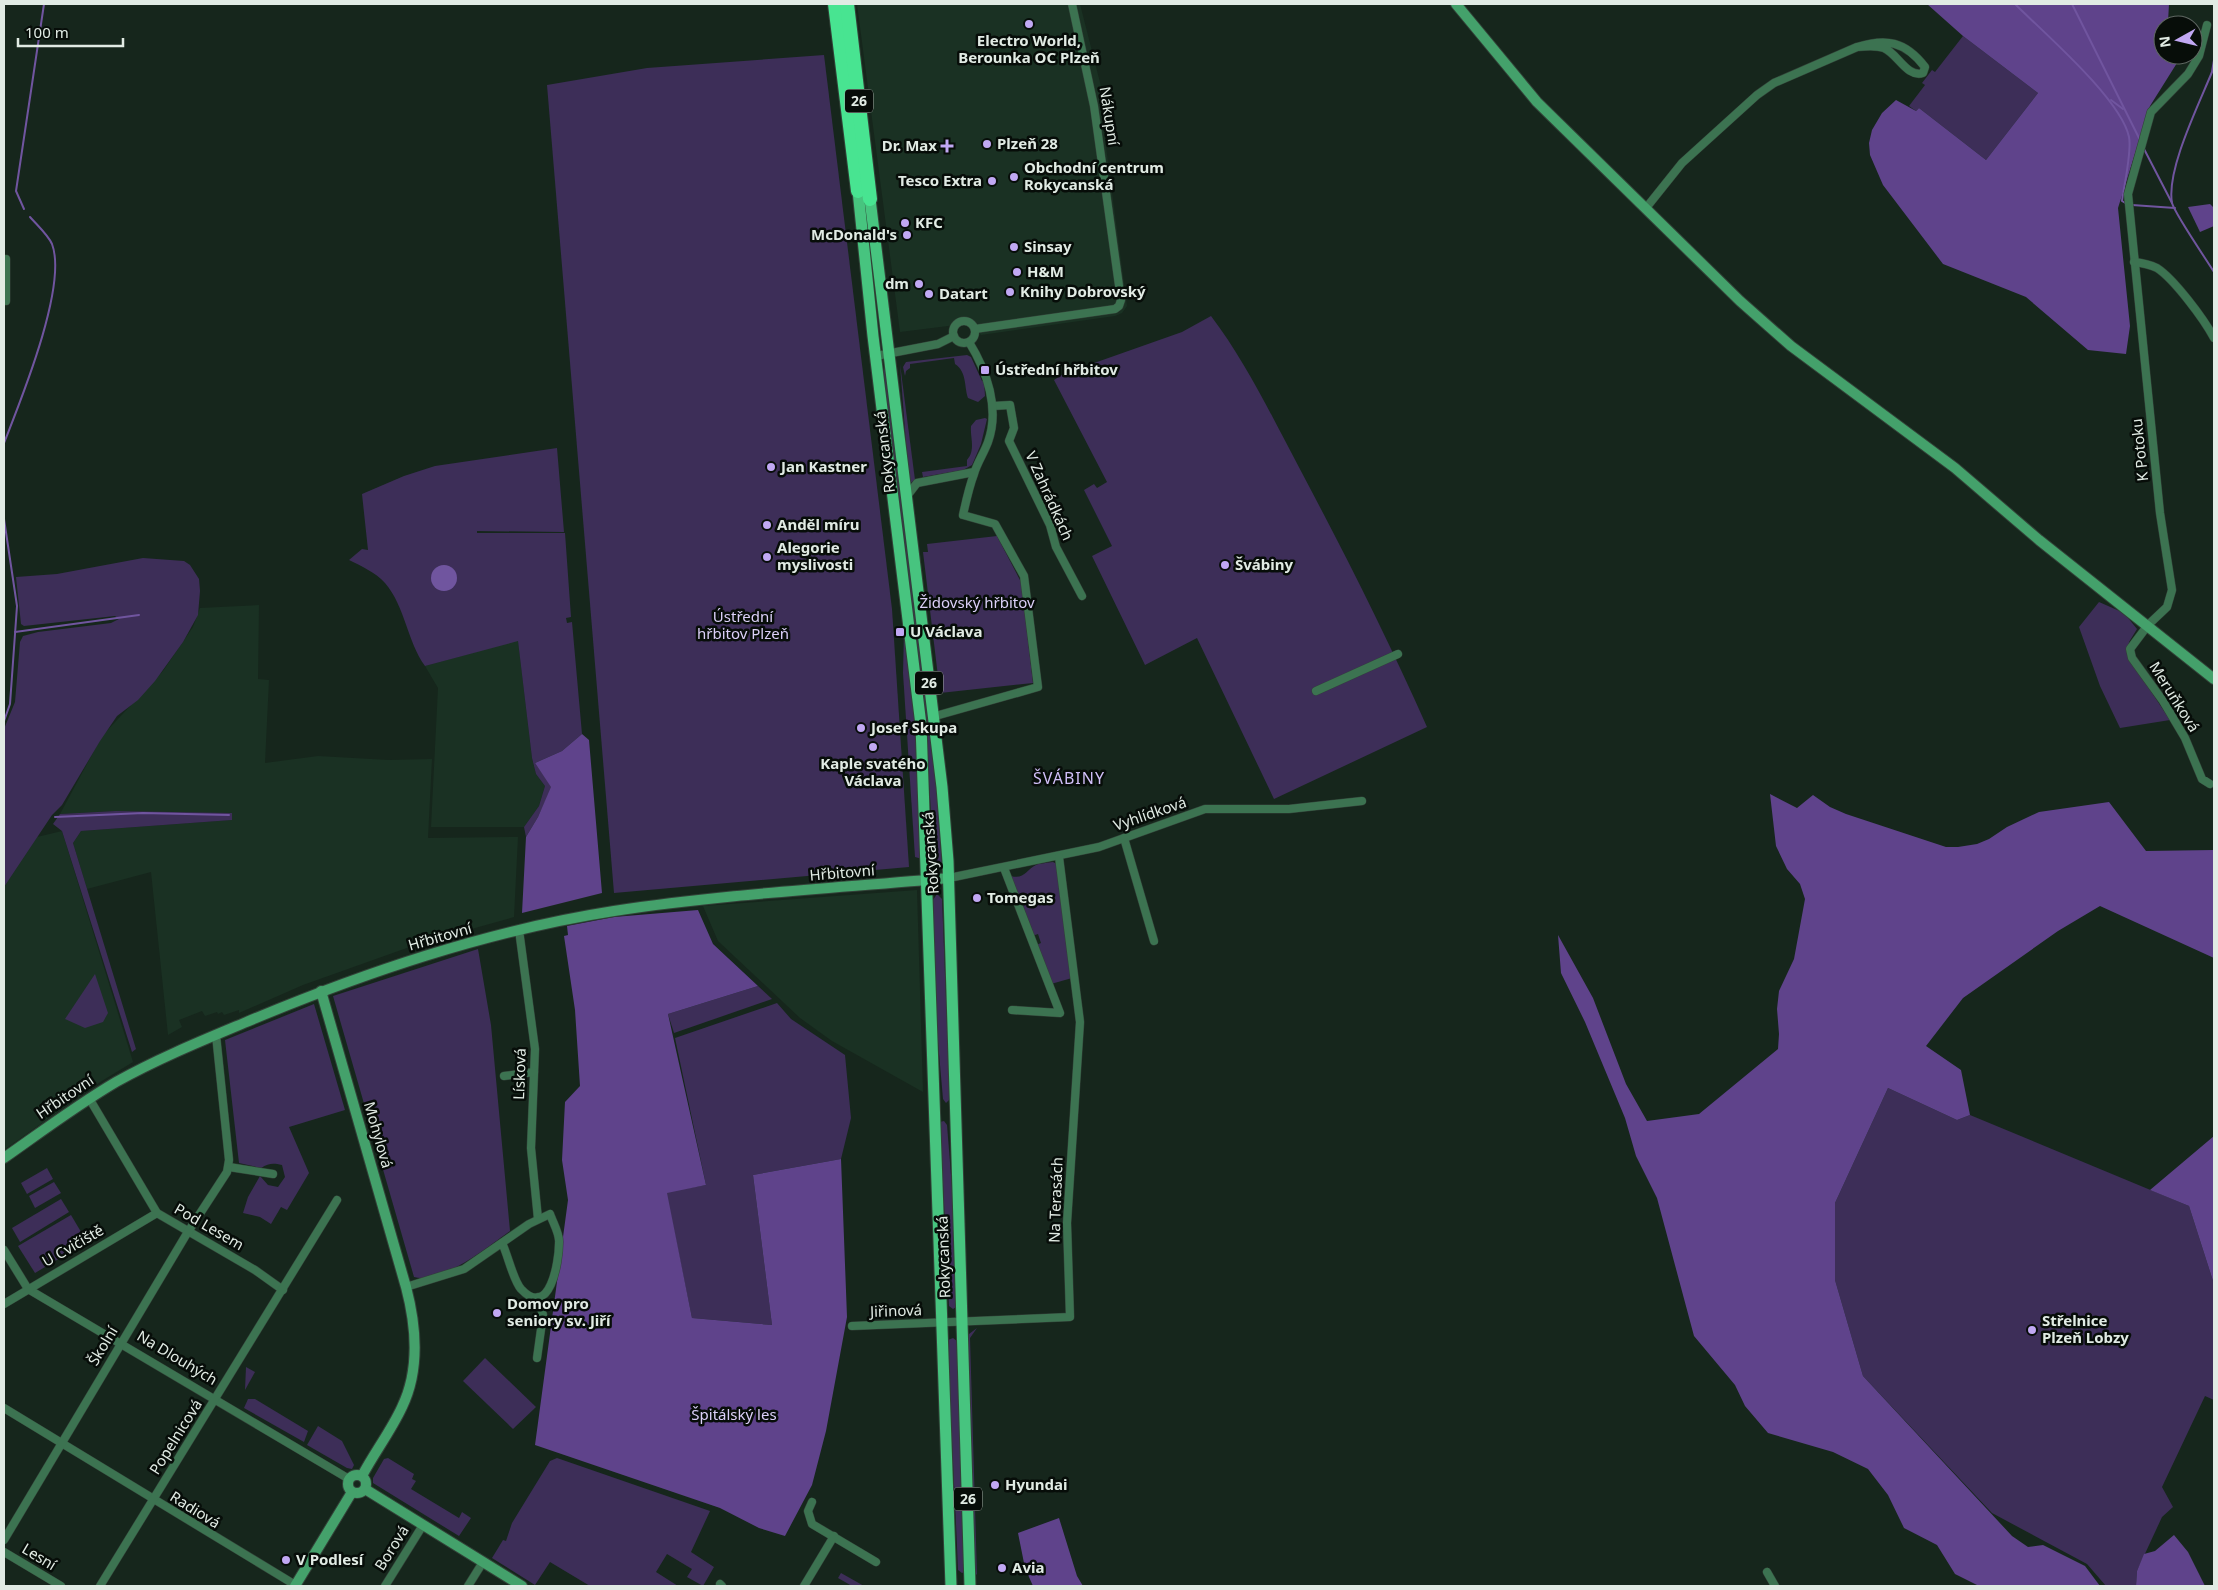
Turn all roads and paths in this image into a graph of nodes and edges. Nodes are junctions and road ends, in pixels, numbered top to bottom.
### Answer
1 (835, 4) edge
2 (847, 4) edge
3 (1072, 4) edge
4 (1456, 4) edge
5 (2207, 25) dead end
6 (1857, 47) junction
7 (858, 191) joint
8 (870, 199) joint
9 (1646, 208) junction
10 (6, 259) dead end
11 (2134, 262) junction
12 (5, 279) edge
13 (6, 301) dead end
14 (975, 329) junction
15 (954, 336) junction
16 (2214, 338) edge
17 (969, 342) junction
18 (889, 353) junction
19 (876, 356) junction
20 (993, 406) junction
21 (974, 472) junction
22 (907, 496) junction
23 (1082, 596) dead end
24 (2148, 626) junction
25 (1398, 654) dead end
26 (2214, 679) edge
27 (1316, 691) dead end
28 (940, 715) dead end
29 (2210, 784) dead end
30 (1362, 801) dead end
31 (1124, 838) junction
32 (1059, 857) junction
33 (1004, 868) junction
34 (949, 878) junction
35 (928, 880) junction
36 (519, 930) junction
37 (1154, 941) dead end
38 (321, 991) junction
39 (1012, 1010) dead end
40 (216, 1035) junction
41 (534, 1072) junction
42 (504, 1076) dead end
43 (89, 1098) junction
44 (4, 1158) edge
45 (229, 1167) junction
46 (273, 1174) dead end
47 (337, 1200) dead end
48 (157, 1213) junction
49 (538, 1219) junction
50 (189, 1231) junction
51 (502, 1243) junction
52 (4, 1250) edge
53 (406, 1287) junction
54 (28, 1289) junction
55 (283, 1290) junction
56 (538, 1297) junction
57 (4, 1304) edge
58 (942, 1322) junction
59 (962, 1322) junction
60 (852, 1326) dead end
61 (121, 1343) junction
62 (537, 1358) dead end
63 (216, 1400) junction
64 (4, 1408) edge
65 (62, 1445) junction
66 (362, 1476) junction
67 (349, 1479) junction
68 (366, 1490) junction
69 (352, 1492) junction
70 (153, 1500) junction
71 (812, 1502) dead end
72 (423, 1525) junction
73 (834, 1536) junction
74 (4, 1540) edge
75 (4, 1552) edge
76 (483, 1562) junction
77 (876, 1562) dead end
78 (1768, 1572) dead end
79 (807, 1585) edge
80 (61, 1586) edge
81 (100, 1586) edge
82 (295, 1586) edge
83 (385, 1586) edge
84 (468, 1586) edge
85 (522, 1586) edge
86 (951, 1586) edge
87 (970, 1586) edge
88 (1775, 1586) edge

1 - 7 highway, Rokycanská / 26
2 - 8 highway, Rokycanská / 26
3 - 14 street, Nákupní
4 - 9 street
5 - 11 street, K Potoku
6 - 6 street
6 - 9 street
7 - 19 main road, Rokycanská / 26
8 - 18 main road, Rokycanská / 26
9 - 24 street
10 - 12 street
11 - 16 street
11 - 24 street, K Potoku
12 - 13 street
14 - 15 street
14 - 17 street
15 - 17 street
15 - 18 street
17 - 20 street
18 - 19 street
18 - 22 main road, Rokycanská / 26
19 - 35 main road, Rokycanská / 26
20 - 21 street
20 - 23 street, V Zahrádkách
21 - 22 street
21 - 28 street
22 - 34 main road, Rokycanská / 26
24 - 26 street
24 - 29 street, Meruňková
25 - 27 street
30 - 31 street, Vyhlídková
31 - 32 street, Vyhlídková
31 - 37 street
32 - 33 street, Vyhlídková
32 - 59 street, Na Terasách
33 - 34 street, Vyhlídková
33 - 39 street
34 - 35 street, Hřbitovní
34 - 59 main road, Rokycanská / 26
35 - 36 street, Hřbitovní
35 - 58 main road, Rokycanská / 26
36 - 38 street, Hřbitovní
36 - 41 street, Lísková
38 - 40 street, Hřbitovní
38 - 53 street, Mohylová
40 - 43 street, Hřbitovní
40 - 45 street
41 - 42 street
41 - 49 street, Lísková
43 - 44 street, Hřbitovní
43 - 48 street, Pod Lesem
45 - 46 street
45 - 50 street, Školní
47 - 55 street, Popelnicová
48 - 50 street, Pod Lesem
48 - 54 street, U Cvičiště
49 - 51 street
49 - 56 street
50 - 55 street, Pod Lesem
50 - 61 street, Školní
51 - 53 street
51 - 56 street
52 - 54 street, Na Dlouhých
53 - 66 street, Mohylová
54 - 57 street, U Cvičiště
54 - 61 street, Na Dlouhých
55 - 63 street, Popelnicová
56 - 62 street
58 - 59 street, Jiřinová
58 - 60 street, Jiřinová
58 - 86 main road, Rokycanská / 26
59 - 87 main road, Rokycanská / 26
61 - 63 street, Na Dlouhých
61 - 65 street, Školní
63 - 67 street, Na Dlouhých
63 - 70 street, Popelnicová
64 - 65 street, Radiová
65 - 70 street, Radiová
65 - 74 street, Školní
66 - 67 street
66 - 68 street
67 - 69 street
68 - 69 street
68 - 72 street
69 - 82 street
70 - 81 street, Popelnicová
70 - 82 street, Radiová
71 - 73 street
72 - 76 street
72 - 83 street, Borová
73 - 77 street
73 - 79 street
75 - 80 street, Lesní
76 - 84 street
76 - 85 street
78 - 88 street

